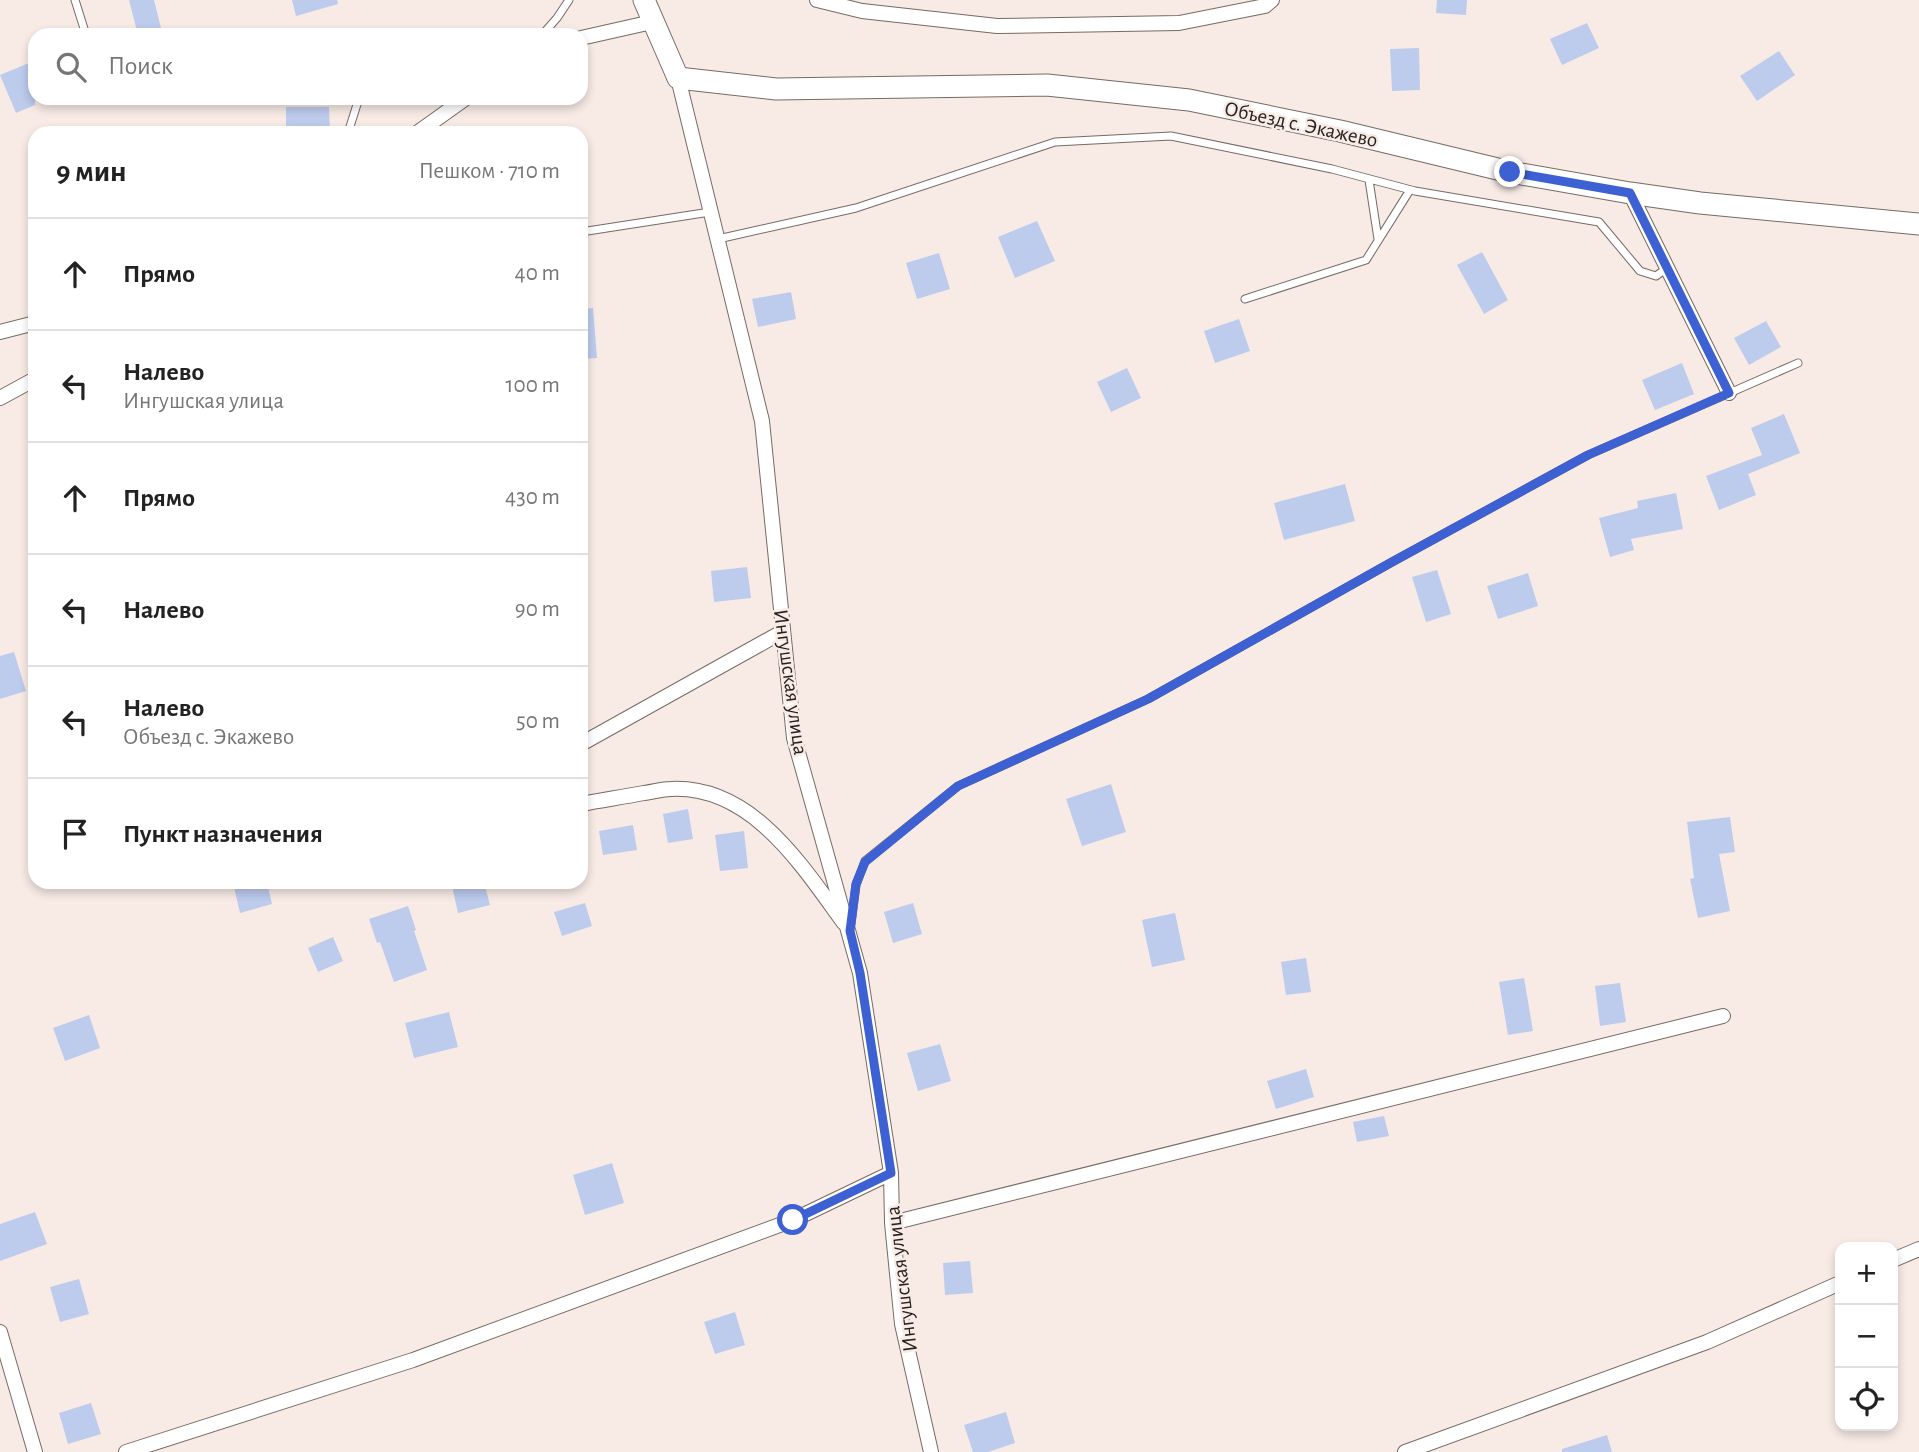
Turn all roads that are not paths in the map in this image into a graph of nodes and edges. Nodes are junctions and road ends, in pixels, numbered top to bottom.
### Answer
1 (75, 0) edge
2 (569, 0) edge
3 (644, 0) edge
4 (817, 0) edge
5 (1272, 0) edge
6 (652, 22) junction
7 (84, 28) edge
8 (548, 28) edge
9 (588, 36) edge
10 (678, 78) junction
11 (357, 105) edge
12 (456, 105) edge
13 (350, 126) edge
14 (427, 126) edge
15 (1369, 180) junction
16 (1410, 190) junction
17 (1630, 193) junction
18 (711, 212) junction
19 (1919, 224) edge
20 (588, 231) edge
21 (717, 239) junction
22 (1378, 240) junction
23 (1667, 268) junction
24 (1245, 299) dead end
25 (28, 325) edge
26 (0, 332) edge
27 (1798, 363) dead end
28 (28, 383) edge
29 (1729, 393) junction
30 (0, 398) edge
31 (782, 632) junction
32 (588, 740) edge
33 (588, 803) edge
34 (850, 931) junction
35 (1723, 1016) dead end
36 (891, 1173) junction
37 (892, 1223) junction
38 (1918, 1254) edge
39 (1898, 1259) edge
40 (1835, 1285) edge
41 (0, 1332) edge
42 (35, 1452) edge
43 (126, 1452) edge
44 (931, 1452) edge
45 (1405, 1452) edge

1 - 7 lane
2 - 8 lane
3 - 6 main road, Ингушская улица
4 - 5 street
6 - 9 street
6 - 10 main road, Ингушская улица
10 - 17 main road, Объезд с. Экажево
10 - 18 street, Ингушская улица
11 - 13 lane
12 - 14 street
15 - 16 lane
15 - 21 lane
15 - 22 lane
16 - 22 lane
16 - 23 lane
17 - 19 main road, Объезд с. Экажево
17 - 23 street
18 - 20 lane
18 - 21 street, Ингушская улица
21 - 31 street, Ингушская улица
22 - 24 lane
23 - 29 street
25 - 26 street
27 - 29 lane
28 - 30 street
29 - 34 lane
31 - 32 street
31 - 34 street, Ингушская улица
33 - 34 street
34 - 36 street, Ингушская улица
35 - 37 street
36 - 37 street, Ингушская улица
36 - 43 street
37 - 44 street, Ингушская улица
38 - 39 street
40 - 45 street
41 - 42 street

